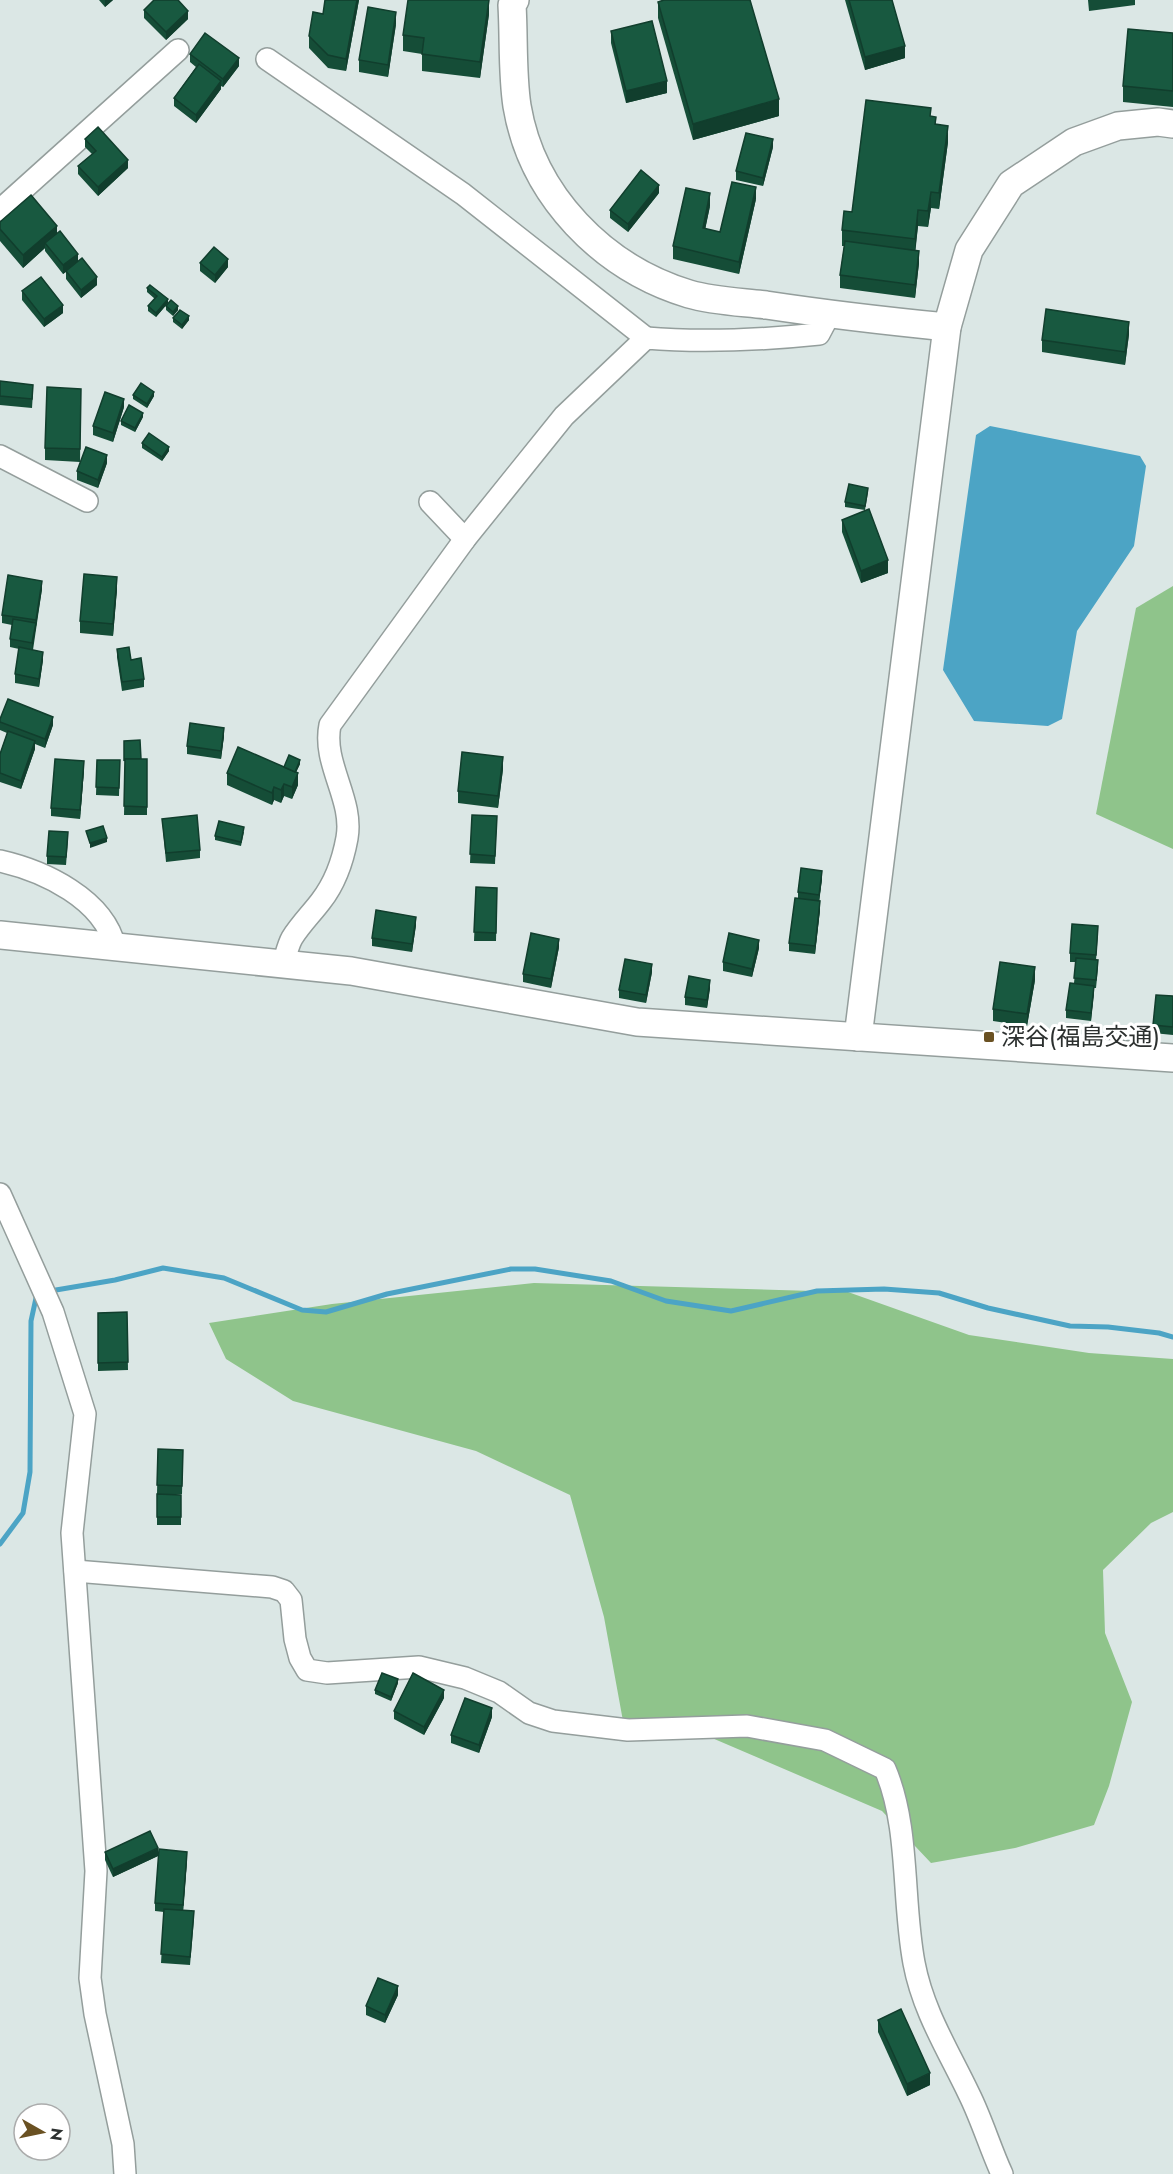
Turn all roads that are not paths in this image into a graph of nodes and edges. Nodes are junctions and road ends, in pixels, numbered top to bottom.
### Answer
1 (515, 0) edge
2 (178, 50) dead end
3 (267, 59) dead end
4 (1173, 124) edge
5 (0, 210) edge
6 (829, 315) junction
7 (947, 327) junction
8 (646, 338) junction
9 (0, 456) edge
10 (87, 501) dead end
11 (430, 502) dead end
12 (465, 539) junction
13 (0, 861) edge
14 (0, 935) edge
15 (115, 947) junction
16 (283, 964) junction
17 (858, 1037) junction
18 (1173, 1058) edge
19 (0, 1194) edge
20 (75, 1571) junction
21 (125, 2174) edge
22 (1002, 2174) edge

1 - 6 street
2 - 5 street
3 - 8 street
4 - 7 street
6 - 7 street
6 - 8 street
7 - 17 street
8 - 12 street
9 - 10 street
11 - 12 street
12 - 16 street
13 - 15 street
14 - 15 street
15 - 16 street
16 - 17 street
17 - 18 street
19 - 20 street
20 - 21 street
20 - 22 street

